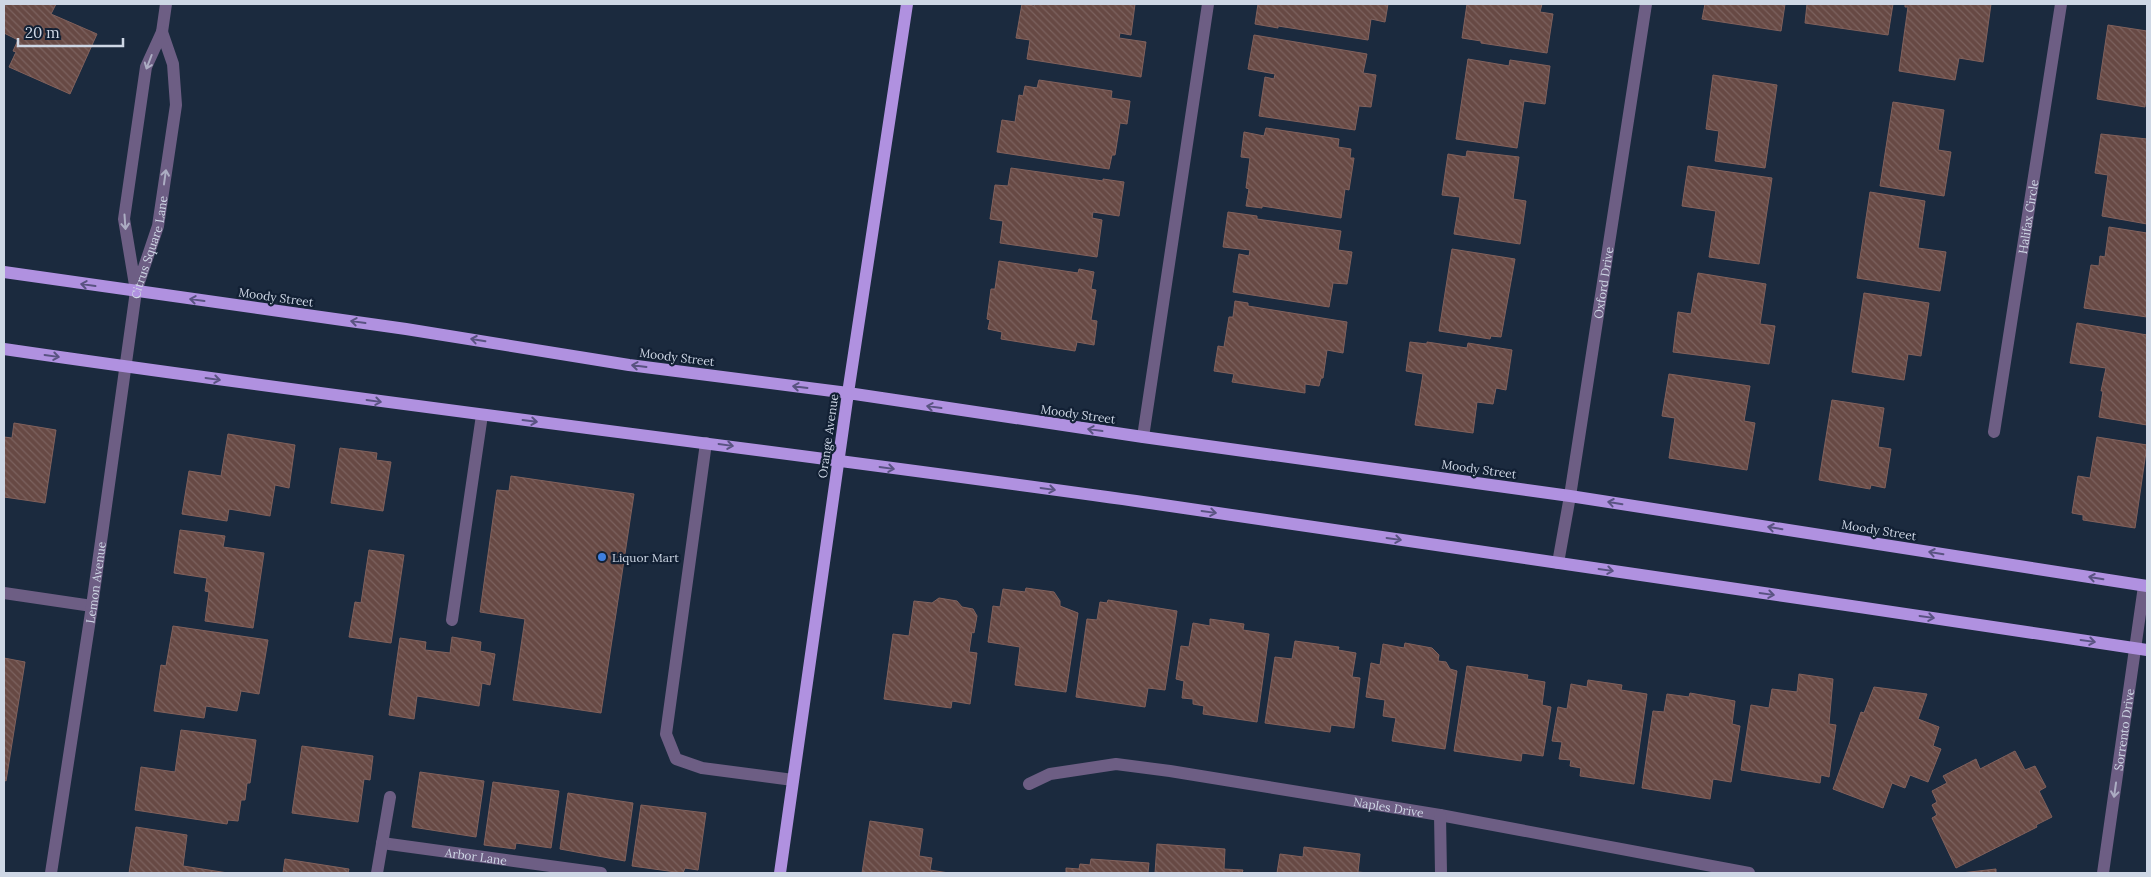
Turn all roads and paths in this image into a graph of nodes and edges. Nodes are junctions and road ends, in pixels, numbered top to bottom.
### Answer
1 (166, 4) edge
2 (907, 4) edge
3 (1208, 4) edge
4 (1646, 4) edge
5 (2061, 4) edge
6 (162, 32) junction
7 (4, 272) edge
8 (136, 291) junction
9 (4, 349) edge
10 (125, 367) junction
11 (848, 394) junction
12 (482, 415) junction
13 (1994, 432) dead end
14 (1143, 437) junction
15 (706, 442) junction
16 (838, 462) junction
17 (1570, 496) junction
18 (1558, 563) junction
19 (2146, 586) edge
20 (4, 593) edge
21 (92, 606) junction
22 (452, 620) dead end
23 (2141, 649) edge
24 (793, 780) junction
25 (1028, 784) dead end
26 (390, 797) dead end
27 (1440, 815) junction
28 (382, 843) junction
29 (51, 873) edge
30 (377, 873) edge
31 (601, 873) edge
32 (780, 873) edge
33 (1441, 873) edge
34 (1749, 873) edge
35 (2103, 873) edge

1 - 6 street, Citrus Square Lane
2 - 11 main road, Orange Avenue
3 - 14 street
4 - 17 street, Oxford Drive
5 - 13 street, Halifax Circle
6 -> 8 street, Citrus Square Lane
8 -> 6 street, Citrus Square Lane
8 -> 7 main road, Moody Street
8 - 10 street, Lemon Avenue
11 -> 8 main road, Moody Street
9 -> 10 main road
10 -> 12 main road
10 - 21 street, Lemon Avenue
14 -> 11 main road, Moody Street
11 - 16 main road, Orange Avenue
12 -> 15 main road
12 - 22 street
14 - 17 main road, Moody Street
15 -> 16 main road
15 - 24 street
16 -> 18 main road
16 - 24 main road, Orange Avenue
17 - 18 street, Oxford Drive
19 -> 17 main road, Moody Street
18 -> 23 main road
19 - 23 street, Sorrento Drive
20 - 21 street
21 - 29 street, Lemon Avenue
23 -> 35 street, Sorrento Drive
24 - 32 main road, Orange Avenue
25 - 27 street, Naples Drive
26 - 28 street
27 - 33 street
27 - 34 street, Naples Drive
28 - 30 street
28 - 31 street, Arbor Lane

